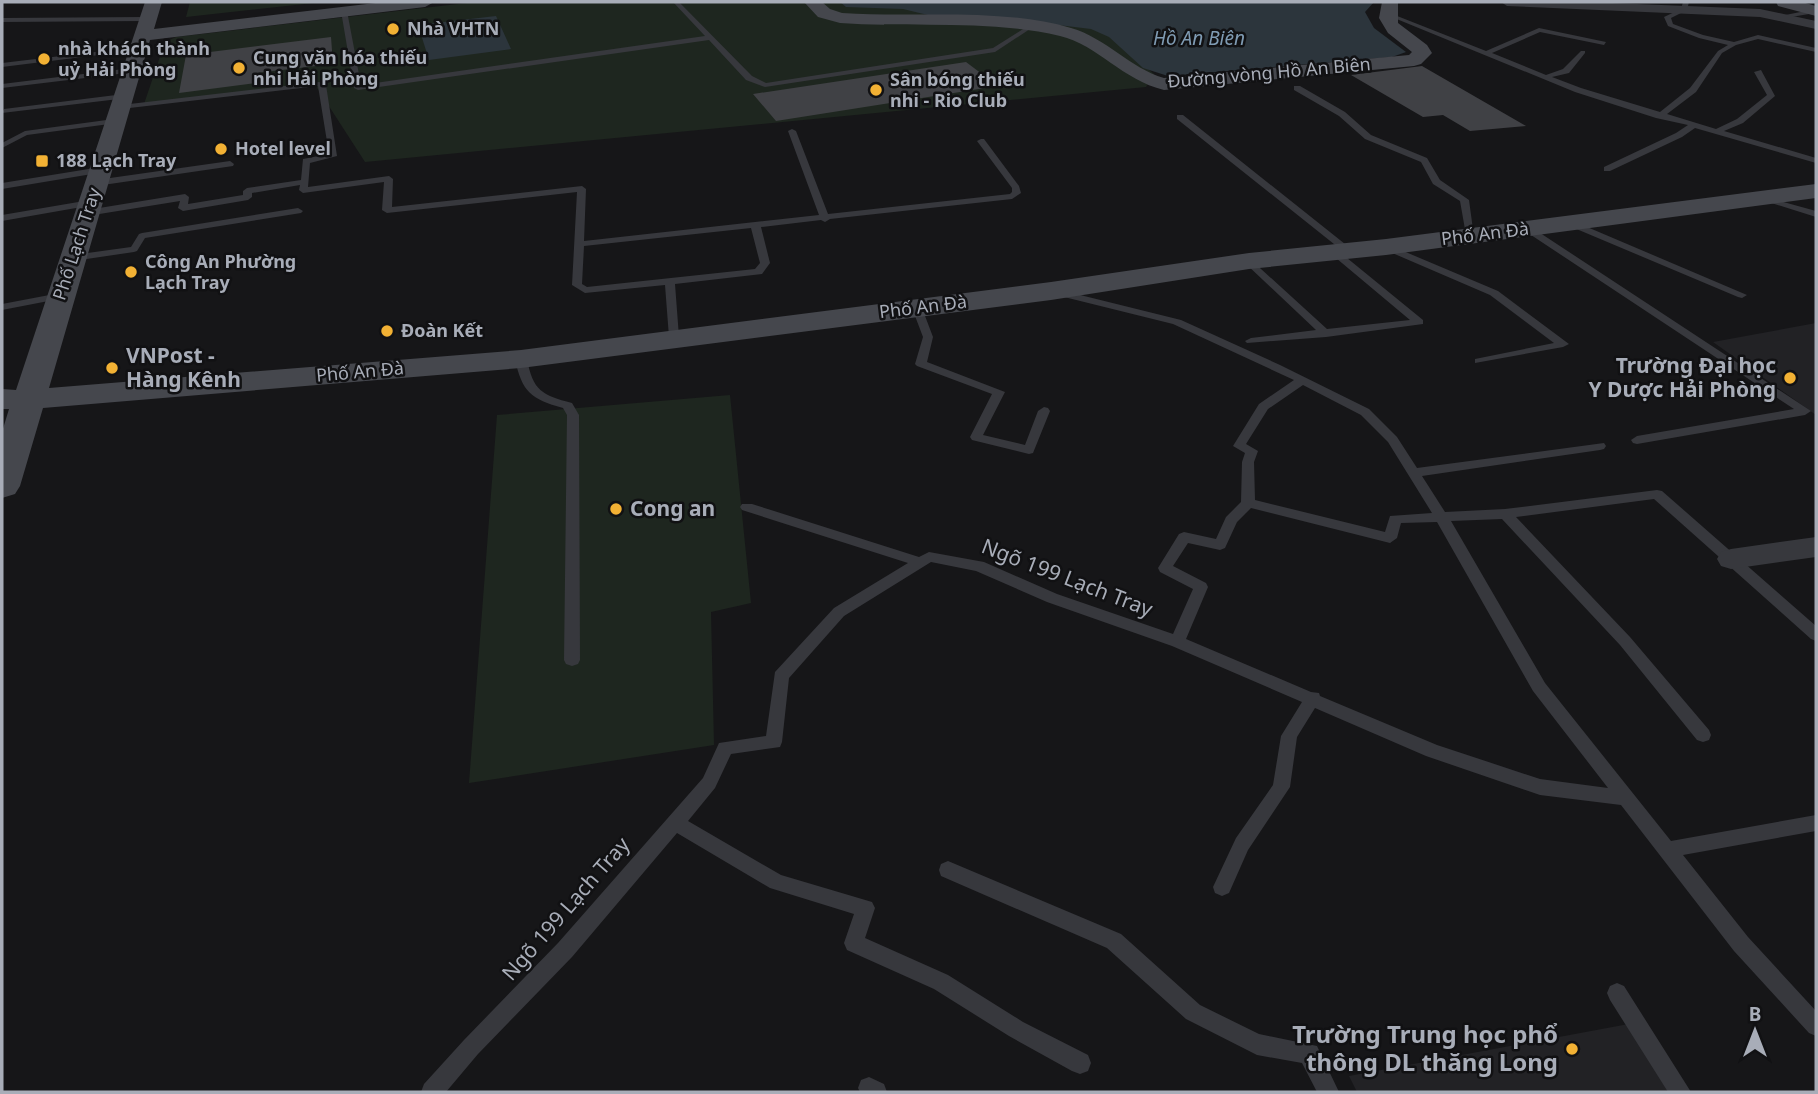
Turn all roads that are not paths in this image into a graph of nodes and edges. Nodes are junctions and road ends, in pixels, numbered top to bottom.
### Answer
1 (425, 2) edge
2 (676, 2) edge
3 (813, 2) edge
4 (1507, 2) edge
5 (1685, 6) edge
6 (349, 7) edge
7 (1388, 7) edge
8 (1781, 9) edge
9 (1814, 11) edge
10 (2, 20) edge
11 (1030, 27) junction
12 (142, 34) edge
13 (709, 38) junction
14 (1604, 43) dead end
15 (1734, 44) junction
16 (1816, 50) edge
17 (1583, 52) dead end
18 (1486, 53) junction
19 (2, 65) edge
20 (1758, 72) dead end
21 (1545, 78) junction
22 (2, 86) edge
23 (1297, 88) dead end
24 (120, 108) junction
25 (5, 111) dead end
26 (1659, 116) junction
27 (1180, 117) dead end
28 (1694, 125) junction
29 (792, 131) dead end
30 (1717, 131) junction
31 (981, 141) dead end
32 (2, 146) edge
33 (1816, 161) edge
34 (230, 164) dead end
35 (1607, 169) dead end
36 (305, 182) junction
37 (2, 186) edge
38 (1816, 191) edge
39 (93, 192) junction
40 (1765, 198) junction
41 (298, 211) dead end
42 (1816, 214) edge
43 (2, 218) edge
44 (825, 219) junction
45 (1570, 223) junction
46 (756, 227) junction
47 (1528, 229) junction
48 (1471, 236) junction
49 (579, 244) junction
50 (1386, 247) junction
51 (1340, 250) junction
52 (73, 258) junction
53 (1248, 261) junction
54 (670, 283) junction
55 (1051, 291) junction
56 (1742, 295) dead end
57 (60, 296) junction
58 (2, 307) edge
59 (917, 308) junction
60 (1326, 334) junction
61 (674, 337) junction
62 (1251, 341) dead end
63 (521, 359) junction
64 (1479, 361) dead end
65 (1302, 380) junction
66 (14, 400) edge
67 (1044, 411) dead end
68 (1637, 440) dead end
69 (1600, 446) dead end
70 (1414, 472) junction
71 (2, 486) edge
72 (1248, 503) junction
73 (747, 507) dead end
74 (1505, 514) junction
75 (1442, 518) junction
76 (1810, 555) edge
77 (1731, 559) junction
78 (920, 562) junction
79 (1816, 635) edge
80 (1177, 642) junction
81 (572, 660) dead end
82 (1313, 698) junction
83 (1703, 735) dead end
84 (1625, 798) junction
85 (674, 822) junction
86 (1816, 823) edge
87 (1666, 850) junction
88 (948, 870) dead end
89 (1222, 887) dead end
90 (1617, 993) dead end
91 (1816, 1026) edge
92 (1080, 1063) dead end
93 (432, 1092) edge
94 (1328, 1092) edge
95 (1680, 1092) edge

1 - 6 street
2 - 13 lane
3 - 11 street, Đường vòng Hồ An Biên
4 - 5 street
5 - 8 street
5 - 15 lane
6 - 12 street
6 - 13 lane
7 - 11 street, Đường vòng Hồ An Biên
7 - 18 lane
8 - 9 street
10 - 12 lane
11 - 13 lane
12 - 19 lane
12 - 22 lane
12 - 24 street, Phố Lạch Tray
14 - 18 lane
15 - 16 lane
15 - 26 lane
17 - 21 lane
18 - 21 lane
20 - 30 lane
21 - 26 lane
23 - 48 lane
24 - 25 lane
24 - 32 lane
24 - 36 lane
24 - 39 street, Phố Lạch Tray
26 - 28 lane
27 - 51 lane
28 - 30 lane
28 - 35 lane
29 - 44 lane
30 - 33 lane
31 - 44 lane
34 - 39 lane
36 - 39 lane
36 - 49 lane
37 - 39 lane
38 - 40 street, Phố An Đà
39 - 43 lane
39 - 52 street, Phố Lạch Tray
40 - 42 lane
40 - 45 street, Phố An Đà
41 - 52 lane
44 - 46 lane
45 - 47 street, Phố An Đà
45 - 56 lane
46 - 49 lane
46 - 54 lane
47 - 48 street, Phố An Đà
47 - 68 lane
48 - 50 street, Phố An Đà
49 - 54 lane
50 - 51 street, Phố An Đà
50 - 64 lane
51 - 53 street, Phố An Đà
51 - 60 lane
52 - 57 street, Phố Lạch Tray
53 - 55 street, Phố An Đà
53 - 60 lane
54 - 61 lane
55 - 59 street, Phố An Đà
55 - 65 lane
57 - 58 lane
57 - 66 street, Phố Lạch Tray
59 - 61 street, Phố An Đà
59 - 67 lane
60 - 62 lane
61 - 63 street, Phố An Đà
63 - 66 street, Phố An Đà
63 - 81 lane
65 - 70 lane
65 - 72 lane
66 - 71 street, Phố Lạch Tray
69 - 70 lane
70 - 75 lane
72 - 75 lane
72 - 80 lane, Ngõ 199 Lạch Tray
73 - 78 lane
74 - 75 lane
74 - 77 lane
74 - 83 lane
75 - 84 lane
76 - 77 street
77 - 79 lane
78 - 80 lane, Ngõ 199 Lạch Tray
78 - 85 lane, Ngõ 199 Lạch Tray
80 - 82 lane
82 - 84 lane
82 - 89 lane
84 - 87 lane
85 - 92 lane
85 - 93 lane, Ngõ 199 Lạch Tray
86 - 87 lane
87 - 91 lane
88 - 94 lane
90 - 95 lane

